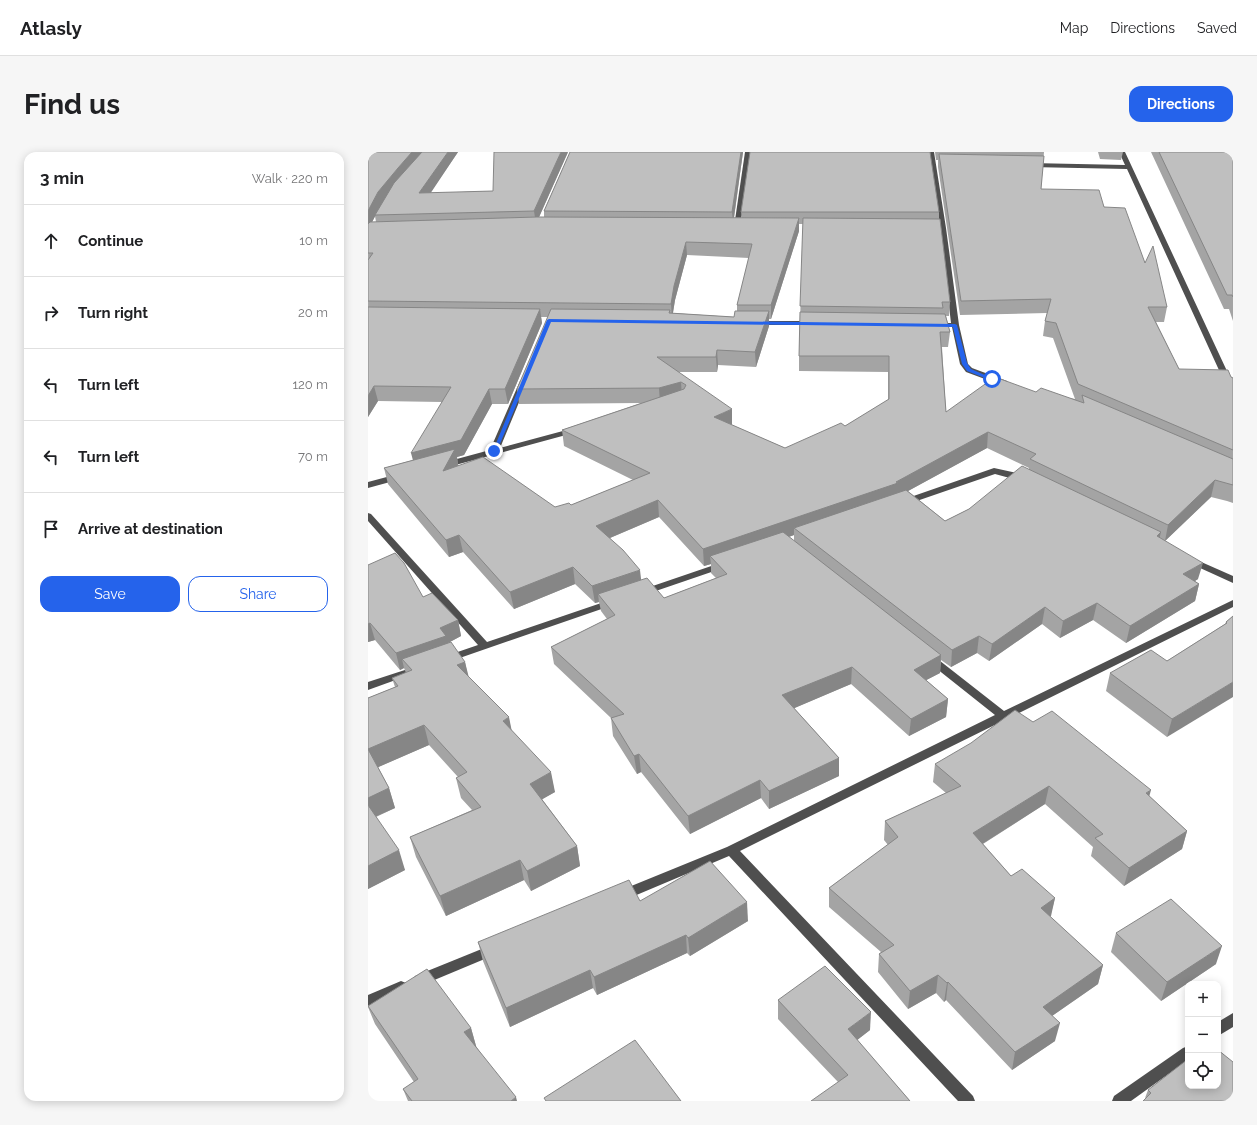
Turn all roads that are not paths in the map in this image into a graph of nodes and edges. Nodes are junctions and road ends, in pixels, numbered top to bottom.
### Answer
1 (748, 152) edge
2 (931, 152) edge
3 (1122, 152) edge
4 (932, 164) junction
5 (940, 164) edge
6 (1027, 165) edge
7 (1129, 167) junction
8 (729, 227) edge
9 (737, 227) junction
10 (745, 227) edge
11 (935, 228) edge
12 (943, 228) junction
13 (748, 323) edge
14 (820, 324) edge
15 (931, 325) edge
16 (955, 325) junction
17 (524, 378) edge
18 (1014, 386) edge
19 (1233, 392) edge
20 (584, 427) edge
21 (494, 451) junction
22 (435, 467) edge
23 (405, 475) edge
24 (1032, 483) edge
25 (368, 485) edge
26 (895, 506) edge
27 (368, 516) edge
28 (1184, 557) edge
29 (732, 562) edge
30 (1233, 580) edge
31 (635, 595) edge
32 (620, 600) edge
33 (1233, 603) edge
34 (485, 646) junction
35 (922, 652) edge
36 (441, 661) edge
37 (419, 669) edge
38 (368, 686) edge
39 (1003, 716) junction
40 (731, 850) junction
41 (615, 898) edge
42 (506, 944) edge
43 (368, 1001) edge
44 (1233, 1020) edge
45 (1221, 1028) edge
46 (1187, 1053) edge
47 (968, 1101) edge
48 (1119, 1101) edge

1 - 9 street
2 - 4 street
3 - 7 street
4 - 5 street
4 - 12 street
6 - 7 street
7 - 19 street
8 - 9 street
9 - 10 street
11 - 12 street
12 - 16 street
13 - 14 street
15 - 16 street
16 - 18 street
17 - 21 street
20 - 21 street
21 - 22 street
23 - 25 street
24 - 26 street
27 - 34 street
28 - 30 street
29 - 31 street
32 - 34 street
33 - 39 street
34 - 36 street
35 - 39 street
37 - 38 street
39 - 40 street
40 - 41 street
40 - 47 street
42 - 43 street
44 - 45 street
46 - 48 street

